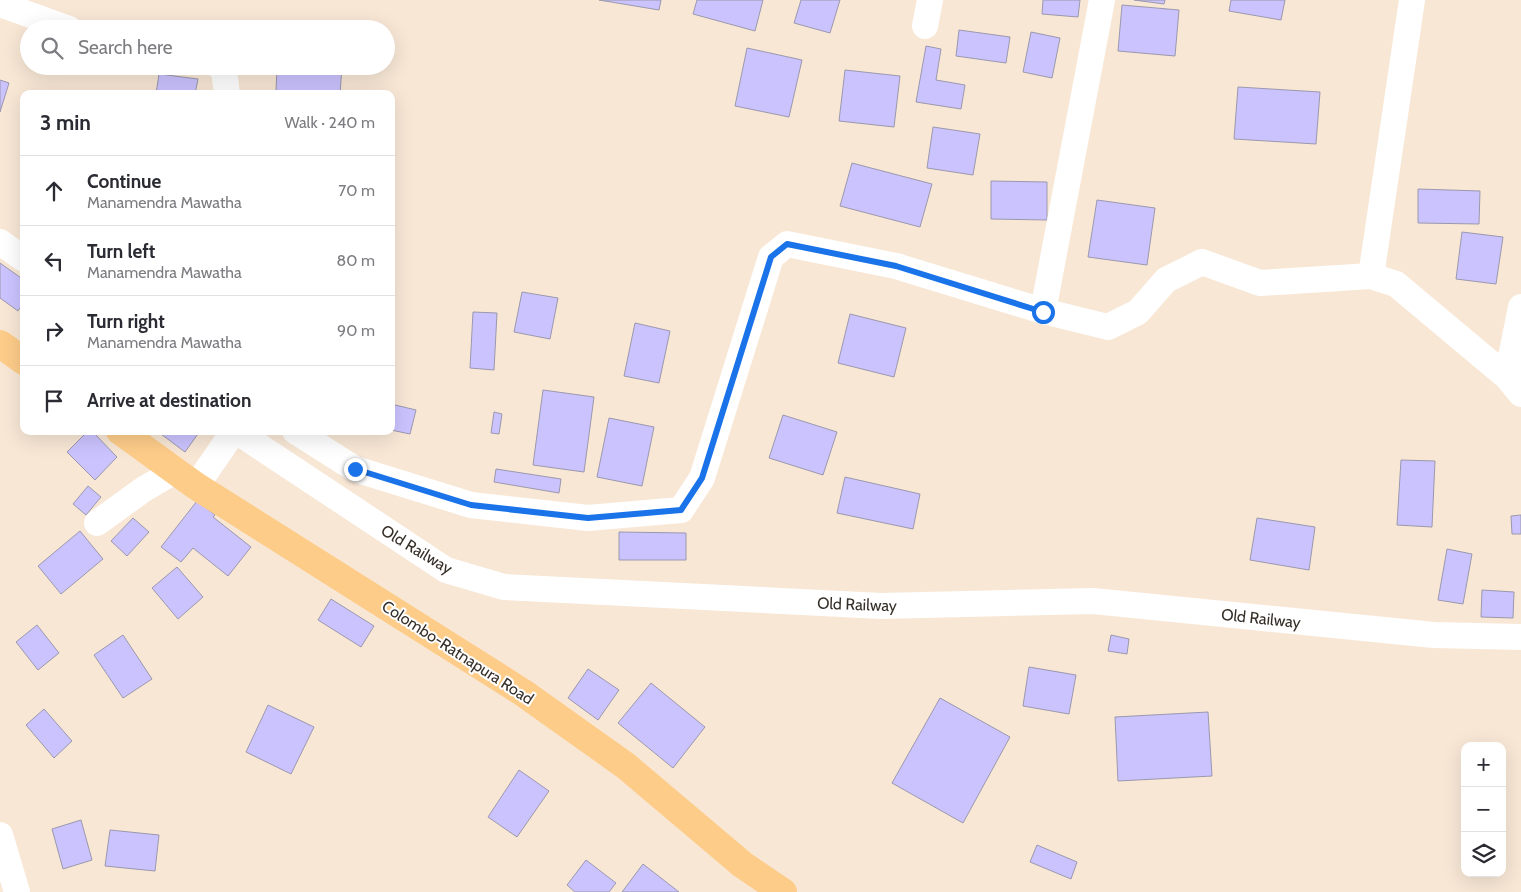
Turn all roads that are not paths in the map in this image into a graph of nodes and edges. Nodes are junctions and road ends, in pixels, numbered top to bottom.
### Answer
1 (930, 0) edge
2 (1102, 0) edge
3 (1412, 0) edge
4 (0, 4) edge
5 (44, 20) edge
6 (925, 26) dead end
7 (225, 75) edge
8 (226, 90) edge
9 (0, 242) edge
10 (20, 256) edge
11 (1371, 276) junction
12 (1521, 307) edge
13 (1043, 312) junction
14 (0, 344) edge
15 (20, 358) edge
16 (1514, 385) edge
17 (125, 435) edge
18 (231, 435) edge
19 (241, 435) edge
20 (301, 435) edge
21 (185, 479) junction
22 (97, 523) dead end
23 (1521, 637) edge
24 (0, 835) edge
25 (17, 892) edge
26 (783, 892) edge

1 - 6 street
2 - 13 street
3 - 11 street
4 - 5 street
7 - 8 street
9 - 10 street
11 - 13 street
11 - 16 street
12 - 16 street
13 - 20 street
14 - 15 highway
17 - 21 highway, Colombo-Ratnapura Road
18 - 21 street
19 - 23 street, Old Railway
21 - 22 street
21 - 26 highway, Colombo-Ratnapura Road
24 - 25 street

